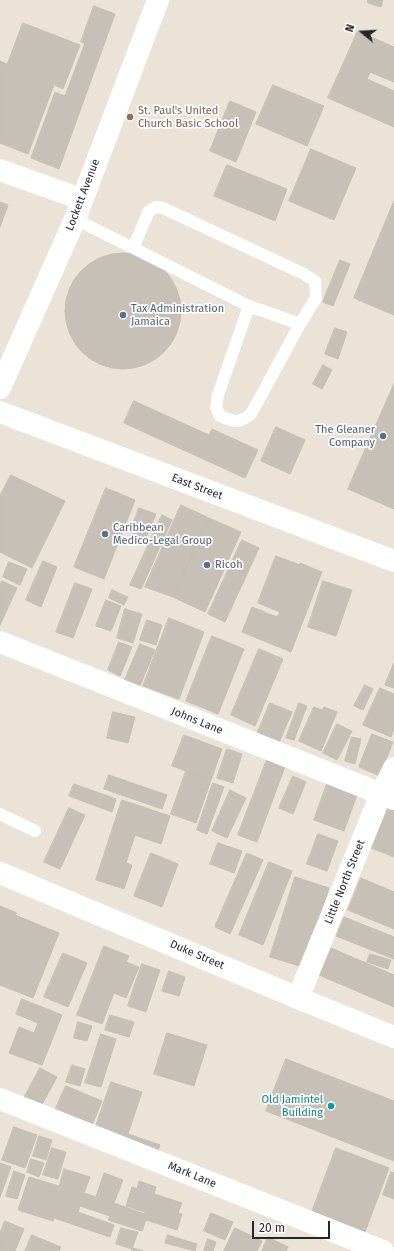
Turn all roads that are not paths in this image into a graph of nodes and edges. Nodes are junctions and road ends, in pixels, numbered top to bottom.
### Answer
1 (158, 0) edge
2 (0, 170) edge
3 (78, 209) junction
4 (133, 248) junction
5 (249, 306) junction
6 (300, 324) junction
7 (0, 388) edge
8 (0, 412) edge
9 (394, 561) edge
10 (0, 642) edge
11 (394, 768) edge
12 (387, 797) edge
13 (0, 814) edge
14 (35, 831) dead end
15 (0, 873) edge
16 (298, 998) junction
17 (394, 1037) edge
18 (0, 1098) edge
19 (384, 1251) edge

1 - 3 street, Lockett Avenue
2 - 3 street
3 - 4 lane
3 - 7 street, Lockett Avenue
4 - 5 lane
4 - 6 lane
5 - 6 lane
5 - 6 lane
8 - 9 street, East Street
10 - 12 street, Johns Lane
11 - 12 street, Little North Street
12 - 16 street, Little North Street
13 - 14 lane
15 - 16 street, Duke Street
16 - 17 street, Duke Street
18 - 19 street, Mark Lane

